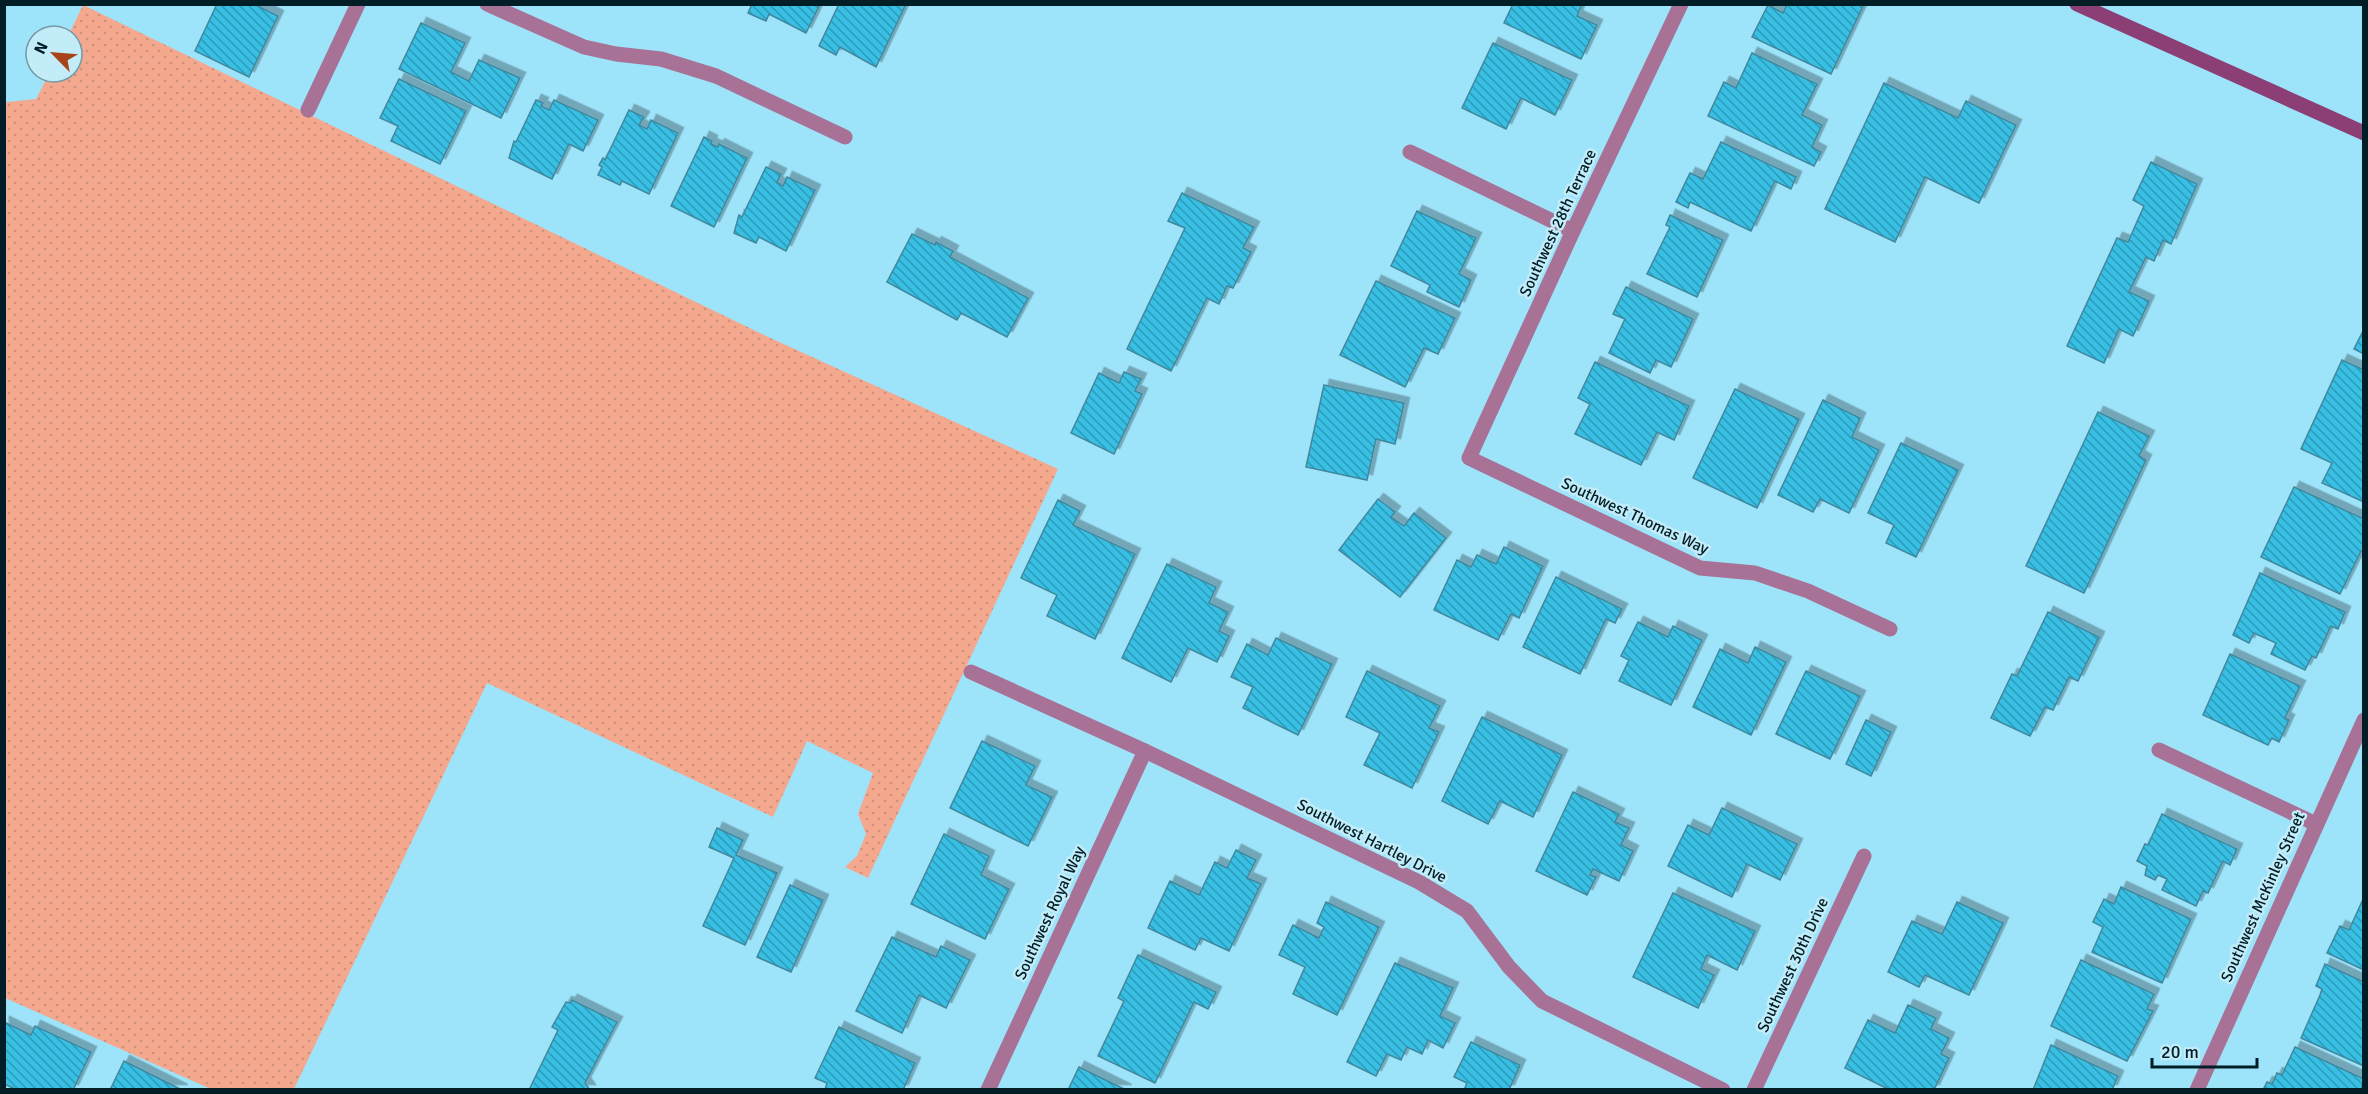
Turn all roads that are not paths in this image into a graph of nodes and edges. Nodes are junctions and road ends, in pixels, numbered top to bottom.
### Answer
1 (358, 4) edge
2 (487, 4) edge
3 (1681, 4) edge
4 (2077, 4) edge
5 (308, 110) dead end
6 (2364, 133) edge
7 (845, 137) dead end
8 (1410, 152) dead end
9 (1573, 231) junction
10 (1469, 458) joint
11 (1890, 629) dead end
12 (971, 672) dead end
13 (2364, 720) edge
14 (2159, 750) dead end
15 (1145, 751) junction
16 (2316, 824) junction
17 (1864, 856) dead end
18 (988, 1089) edge
19 (1723, 1089) edge
20 (1754, 1089) edge
21 (2196, 1089) edge

1 - 5 street
2 - 7 street
3 - 9 street, Southwest 28th Terrace
4 - 6 main road
8 - 9 street
9 - 10 street, Southwest 28th Terrace
10 - 11 street, Southwest Thomas Way
12 - 15 street, Southwest Hartley Drive
13 - 16 street, Southwest McKinley Street
14 - 16 street
15 - 18 street, Southwest Royal Way
15 - 19 street, Southwest Hartley Drive
16 - 21 street, Southwest McKinley Street
17 - 20 street, Southwest 30th Drive

